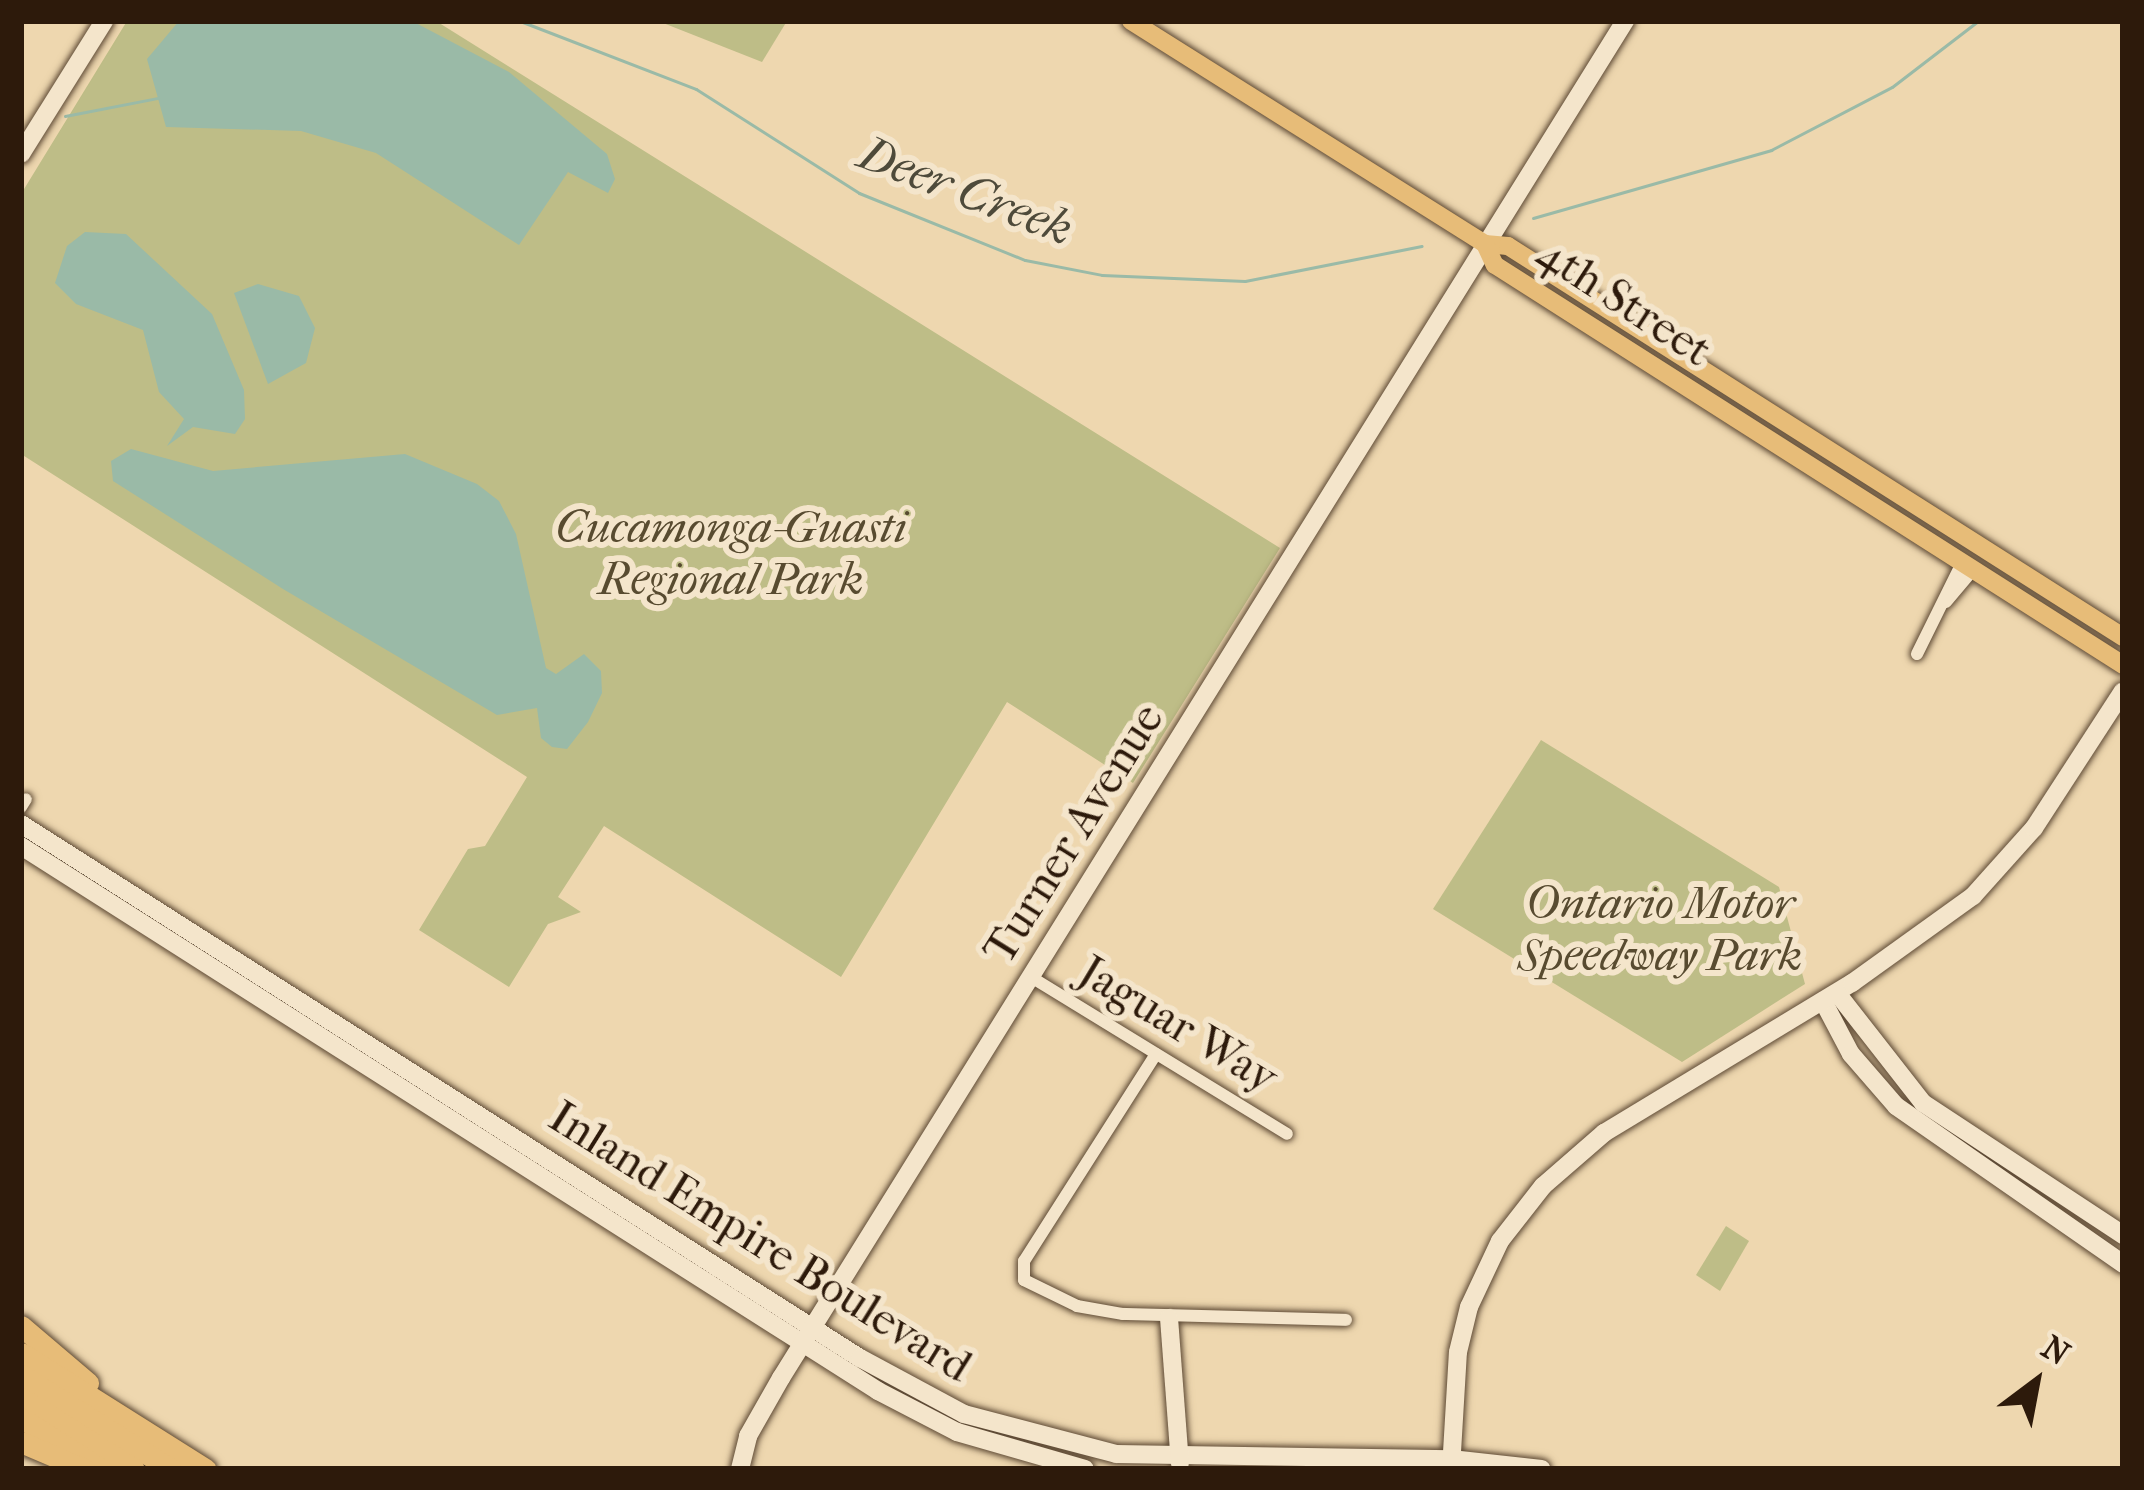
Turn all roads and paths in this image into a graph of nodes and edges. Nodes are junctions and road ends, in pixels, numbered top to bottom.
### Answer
1 (104, 21) edge
2 (1131, 21) edge
3 (1625, 21) edge
4 (1155, 27) edge
5 (21, 154) edge
6 (1485, 244) junction
7 (1967, 568) junction
8 (2123, 637) edge
9 (1917, 654) dead end
10 (2123, 664) edge
11 (2123, 691) edge
12 (21, 824) edge
13 (21, 846) edge
14 (1031, 977) junction
15 (1830, 997) junction
16 (1156, 1054) junction
17 (1287, 1134) dead end
18 (2123, 1235) edge
19 (2123, 1264) edge
20 (1169, 1318) junction
21 (1346, 1321) dead end
22 (21, 1326) edge
23 (808, 1336) junction
24 (21, 1353) edge
25 (21, 1375) edge
26 (21, 1398) edge
27 (21, 1418) edge
28 (128, 1420) junction
29 (21, 1442) edge
30 (1180, 1463) edge
31 (1451, 1464) edge
32 (84, 1469) edge
33 (101, 1469) edge
34 (134, 1469) edge
35 (171, 1469) edge
36 (205, 1469) edge
37 (740, 1469) edge
38 (1085, 1469) edge
39 (1541, 1469) edge

1 - 5 street
2 - 4 main road
3 - 6 street, Turner Avenue
4 - 6 main road
6 - 7 main road, 4th Street
6 - 8 main road, 4th Street
6 - 14 street, Turner Avenue
7 - 9 street
7 - 10 main road, 4th Street
11 - 15 street
12 - 23 street, Inland Empire Boulevard
13 - 23 street, Inland Empire Boulevard
14 - 16 street, Jaguar Way
14 - 23 street, Turner Avenue
15 - 18 street
15 - 19 street
15 - 31 street
16 - 17 street, Jaguar Way
16 - 20 street
20 - 21 street
20 - 30 street
22 - 28 highway
23 - 30 street, Inland Empire Boulevard
23 - 37 street, Turner Avenue
23 - 38 street, Inland Empire Boulevard
24 - 28 highway
25 - 35 highway
26 - 34 highway
27 - 33 highway
28 - 36 highway
29 - 32 highway
30 - 31 street, Inland Empire Boulevard
31 - 39 street, Inland Empire Boulevard

